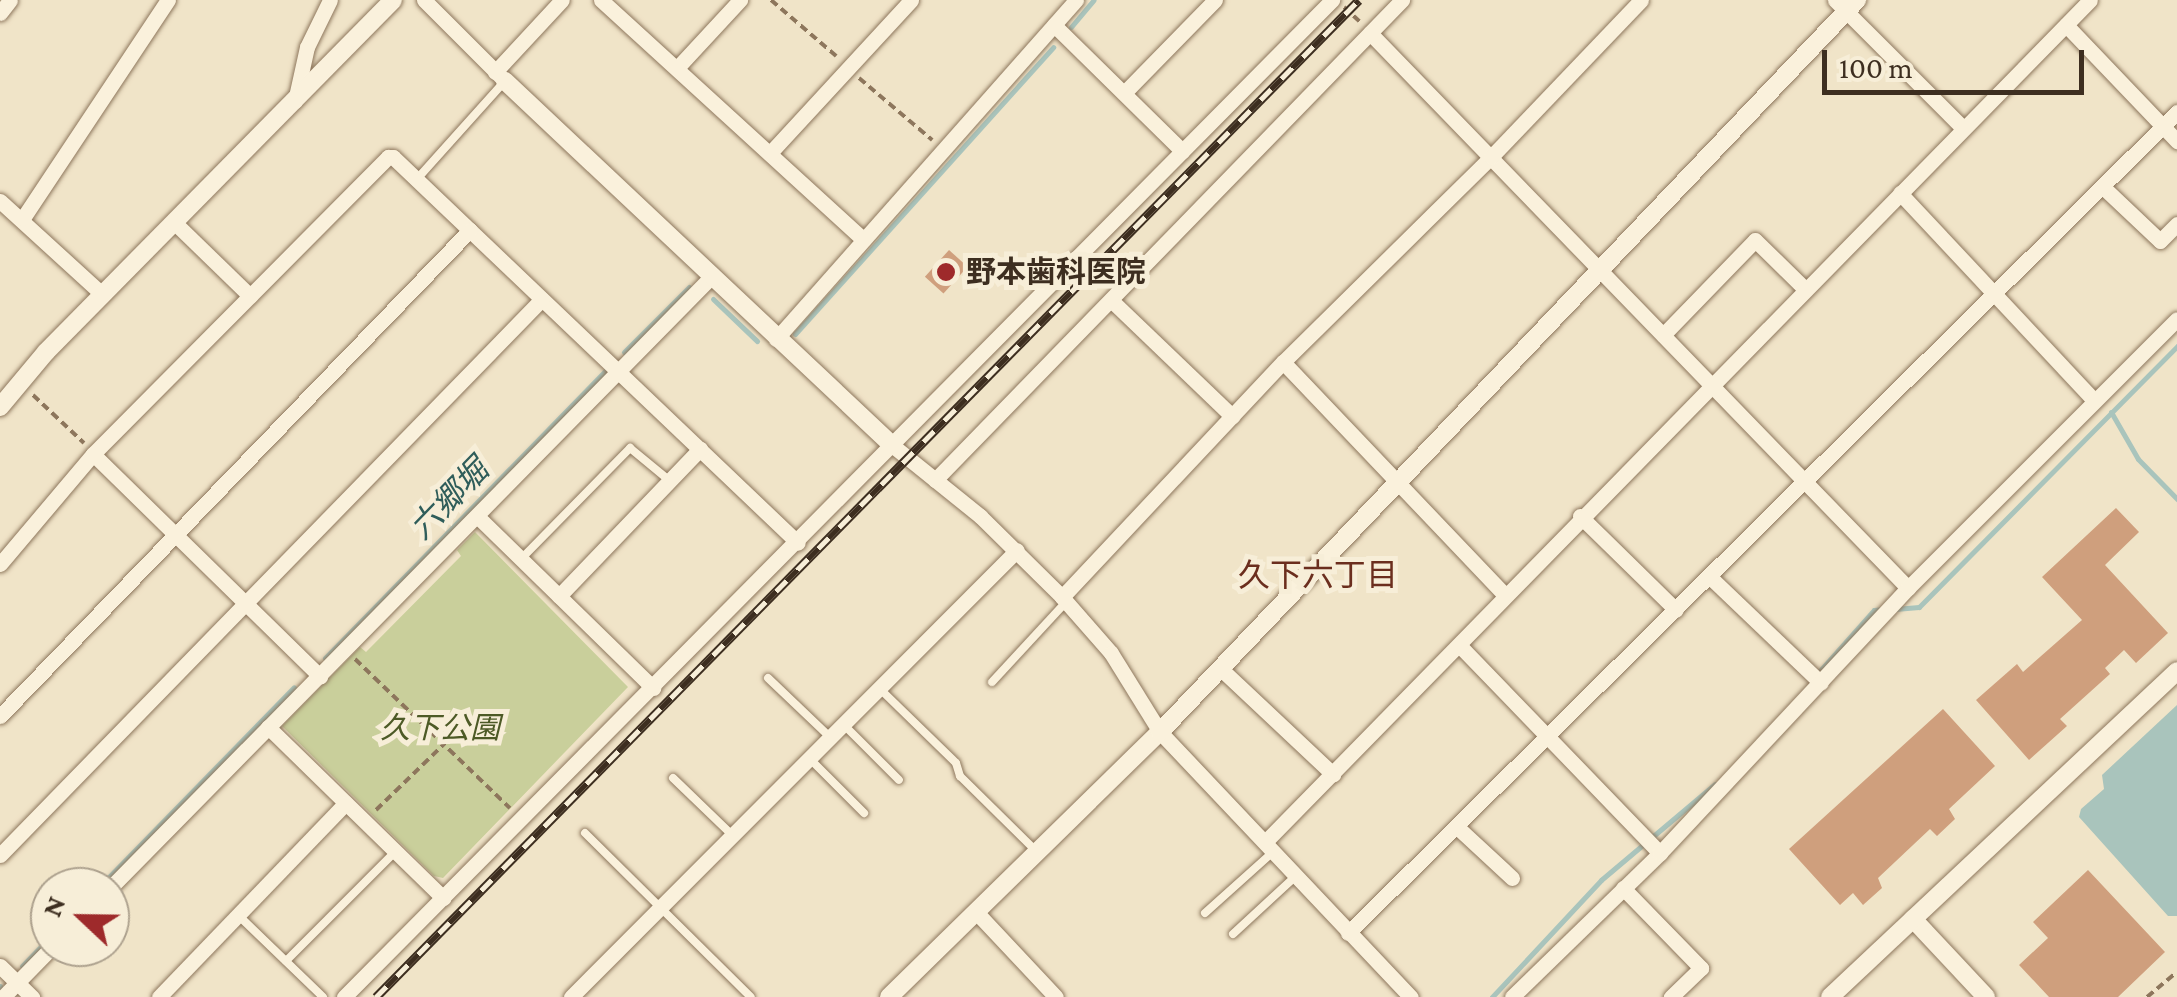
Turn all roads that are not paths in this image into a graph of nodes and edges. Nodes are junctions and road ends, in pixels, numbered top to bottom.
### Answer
1 (10, 0) edge
2 (168, 0) edge
3 (330, 0) edge
4 (393, 0) edge
5 (424, 0) edge
6 (562, 0) edge
7 (601, 0) edge
8 (740, 0) edge
9 (912, 0) edge
10 (1076, 0) edge
11 (1215, 0) edge
12 (1402, 0) edge
13 (1640, 0) edge
14 (2090, 0) edge
15 (1336, 2) edge
16 (1846, 4) edge
17 (0, 13) edge
18 (1054, 25) junction
19 (2066, 25) junction
20 (1367, 29) junction
21 (677, 68) junction
22 (500, 76) junction
23 (1124, 94) junction
24 (294, 105) junction
25 (2177, 112) edge
26 (2162, 126) junction
27 (1962, 128) junction
28 (2177, 141) edge
29 (1182, 151) junction
30 (770, 153) junction
31 (1491, 157) junction
32 (417, 179) junction
33 (2104, 188) junction
34 (1900, 193) junction
35 (1, 202) edge
36 (23, 218) junction
37 (174, 222) junction
38 (2177, 224) edge
39 (470, 230) junction
40 (864, 239) junction
41 (1602, 273) junction
42 (712, 276) junction
43 (1804, 288) junction
44 (1992, 292) junction
45 (102, 294) junction
46 (250, 296) junction
47 (542, 299) junction
48 (1110, 300) junction
49 (2177, 319) edge
50 (1663, 335) junction
51 (776, 338) junction
52 (1283, 362) junction
53 (622, 372) junction
54 (1710, 383) junction
55 (2094, 400) junction
56 (0, 406) edge
57 (1232, 416) junction
58 (892, 445) junction
59 (700, 450) junction
60 (94, 454) junction
61 (670, 480) junction
62 (935, 480) junction
63 (1803, 484) junction
64 (1398, 485) junction
65 (1580, 516) junction
66 (478, 518) junction
67 (174, 533) junction
68 (798, 543) junction
69 (1017, 550) junction
70 (521, 559) junction
71 (0, 564) edge
72 (1710, 576) junction
73 (1908, 588) junction
74 (1504, 594) junction
75 (559, 596) junction
76 (1064, 599) junction
77 (248, 605) junction
78 (1676, 610) junction
79 (1460, 646) junction
80 (1221, 670) junction
81 (2177, 670) edge
82 (320, 676) junction
83 (768, 678) dead end
84 (992, 682) dead end
85 (1821, 683) junction
86 (653, 688) junction
87 (879, 688) junction
88 (0, 716) edge
89 (843, 724) junction
90 (268, 727) junction
91 (1160, 732) junction
92 (1550, 736) junction
93 (830, 737) junction
94 (809, 758) junction
95 (1333, 774) junction
96 (673, 778) dead end
97 (899, 780) dead end
98 (346, 803) junction
99 (864, 813) dead end
100 (1457, 827) junction
101 (585, 832) dead end
102 (732, 835) junction
103 (1270, 846) junction
104 (396, 851) junction
105 (1660, 853) junction
106 (1040, 854) junction
107 (0, 855) edge
108 (130, 868) edge
109 (1296, 875) junction
110 (1512, 878) dead end
111 (1623, 888) junction
112 (443, 898) junction
113 (659, 909) junction
114 (977, 914) junction
115 (1205, 914) dead end
116 (238, 915) junction
117 (1913, 919) junction
118 (1348, 933) junction
119 (1233, 934) dead end
120 (286, 961) junction
121 (0, 966) edge
122 (32, 967) edge
123 (17, 982) junction
124 (3, 997) edge
125 (32, 997) edge
126 (159, 997) edge
127 (323, 997) edge
128 (344, 997) edge
129 (571, 997) edge
130 (750, 997) edge
131 (888, 997) edge
132 (1056, 997) edge
133 (1411, 997) edge
134 (1512, 997) edge
135 (1671, 997) edge
136 (1830, 997) edge
137 (1986, 997) edge

1 - 17 street
2 - 36 street
3 - 24 street
4 - 24 street
5 - 22 street
6 - 22 street
7 - 21 street
8 - 21 street
9 - 30 street
10 - 18 street
11 - 23 street
12 - 20 street
13 - 31 street
14 - 19 street
15 - 29 street
16 - 27 street
16 - 41 street
18 - 23 street
18 - 40 street
19 - 26 street
19 - 27 street
20 - 31 street
20 - 48 street
21 - 30 street
22 - 32 lane
22 - 42 street
23 - 29 street
24 - 37 street
25 - 26 street
26 - 28 street
26 - 33 street
27 - 34 street
29 - 58 street
30 - 40 street
31 - 41 street
31 - 52 street
32 - 39 street
32 - 46 street
33 - 38 street
33 - 44 street
34 - 43 street
34 - 44 street
35 - 36 street
36 - 45 street
37 - 45 street
37 - 46 street
39 - 47 street
39 - 67 street
40 - 51 street
41 - 50 street
41 - 64 street
42 - 51 street
42 - 53 street
43 - 50 street
43 - 54 street
44 - 55 street
44 - 63 street
45 - 56 street
46 - 60 street
47 - 53 street
47 - 77 street
48 - 57 street
48 - 62 street
49 - 55 street
50 - 54 street
51 - 58 street
52 - 57 street
52 - 64 street
53 - 59 street
53 - 66 street
54 - 63 street
54 - 65 street
55 - 73 street
57 - 76 street
58 - 62 street
58 - 68 street
59 - 61 street
59 - 68 street
60 - 67 street
60 - 71 street
61 - 70 lane
61 - 75 street
62 - 69 street
63 - 72 street
63 - 73 street
64 - 74 street
64 - 80 street
65 - 74 street
65 - 78 street
66 - 70 street
66 - 82 street
67 - 77 street
67 - 88 street
68 - 86 street
69 - 76 street
69 - 87 street
70 - 75 street
72 - 78 street
72 - 85 street
73 - 85 street
74 - 79 street
75 - 86 street
76 - 84 lane
76 - 91 street
77 - 82 street
77 - 107 street
78 - 92 street
79 - 92 street
79 - 95 street
80 - 91 street
80 - 95 street
81 - 117 street
82 - 90 street
83 - 93 lane
85 - 105 street
86 - 112 street
87 - 89 street
87 - 106 lane
89 - 93 street
89 - 97 lane
90 - 98 street
90 - 108 street
91 - 103 street
91 - 106 street
92 - 100 street
92 - 105 street
93 - 94 street
94 - 99 lane
94 - 102 street
95 - 103 street
96 - 102 lane
98 - 104 street
98 - 116 street
100 - 110 street
100 - 118 street
101 - 113 lane
102 - 113 street
103 - 109 street
103 - 115 lane
104 - 112 street
104 - 120 lane
105 - 111 street
106 - 114 street
109 - 118 street
109 - 119 lane
111 - 134 street
111 - 135 street
112 - 128 street
113 - 129 street
113 - 130 lane
114 - 131 street
114 - 132 street
116 - 120 lane
116 - 126 street
117 - 136 street
117 - 137 street
118 - 133 street
120 - 127 lane
121 - 123 street
122 - 123 street
123 - 124 street
123 - 125 street

